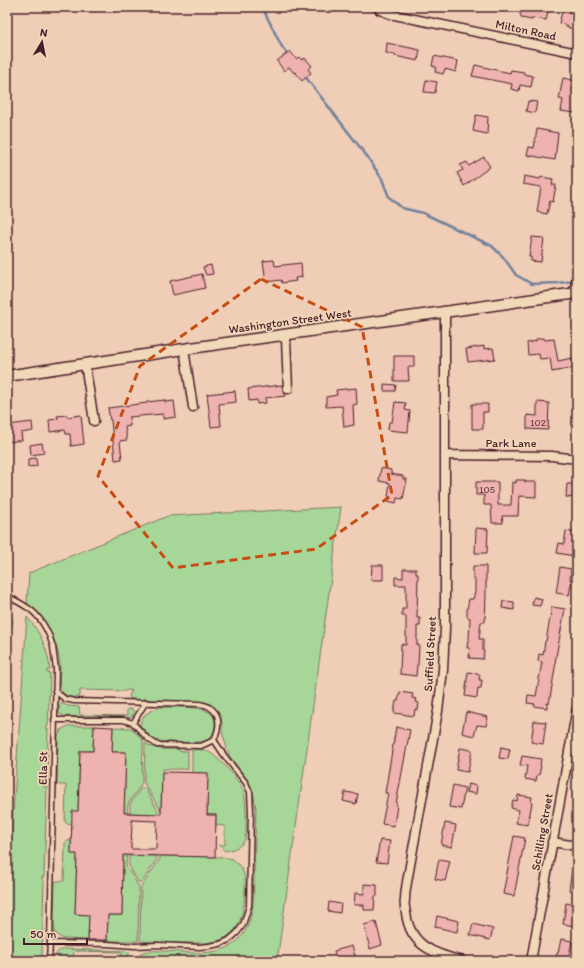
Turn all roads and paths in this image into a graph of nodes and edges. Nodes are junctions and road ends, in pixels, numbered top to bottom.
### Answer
1 (377, 7) edge
2 (577, 53) edge
3 (577, 275) edge
4 (575, 293) edge
5 (445, 311) junction
6 (279, 336) junction
7 (184, 349) junction
8 (85, 364) junction
9 (7, 376) edge
10 (288, 389) dead end
11 (192, 407) dead end
12 (94, 421) dead end
13 (444, 455) junction
14 (577, 459) edge
15 (7, 596) edge
16 (55, 691) junction
17 (146, 702) junction
18 (577, 708) edge
19 (54, 720) junction
20 (133, 722) junction
21 (214, 740) junction
22 (552, 842) junction
23 (577, 846) edge
24 (50, 943) junction
25 (49, 961) edge
26 (463, 961) edge
27 (531, 961) edge

1 - 2 street, Milton Road
3 - 4 street
4 - 5 street, Washington Street West
5 - 6 street, Washington Street West
5 - 13 street, Suffield Street
6 - 7 street, Washington Street West
6 - 10 street
7 - 8 street, Washington Street West
7 - 11 street
8 - 9 street, Washington Street West
8 - 12 street
13 - 14 street, Park Lane
13 - 26 street, Suffield Street
15 - 16 lane, Ella St
16 - 17 lane
16 - 19 lane, Ella St
17 - 20 lane
17 - 21 lane
18 - 22 street, Schilling Street
19 - 20 lane
19 - 24 lane, Ella St
20 - 21 lane
21 - 24 lane
22 - 23 street
22 - 27 street, Schilling Street
24 - 25 lane, Ella St

